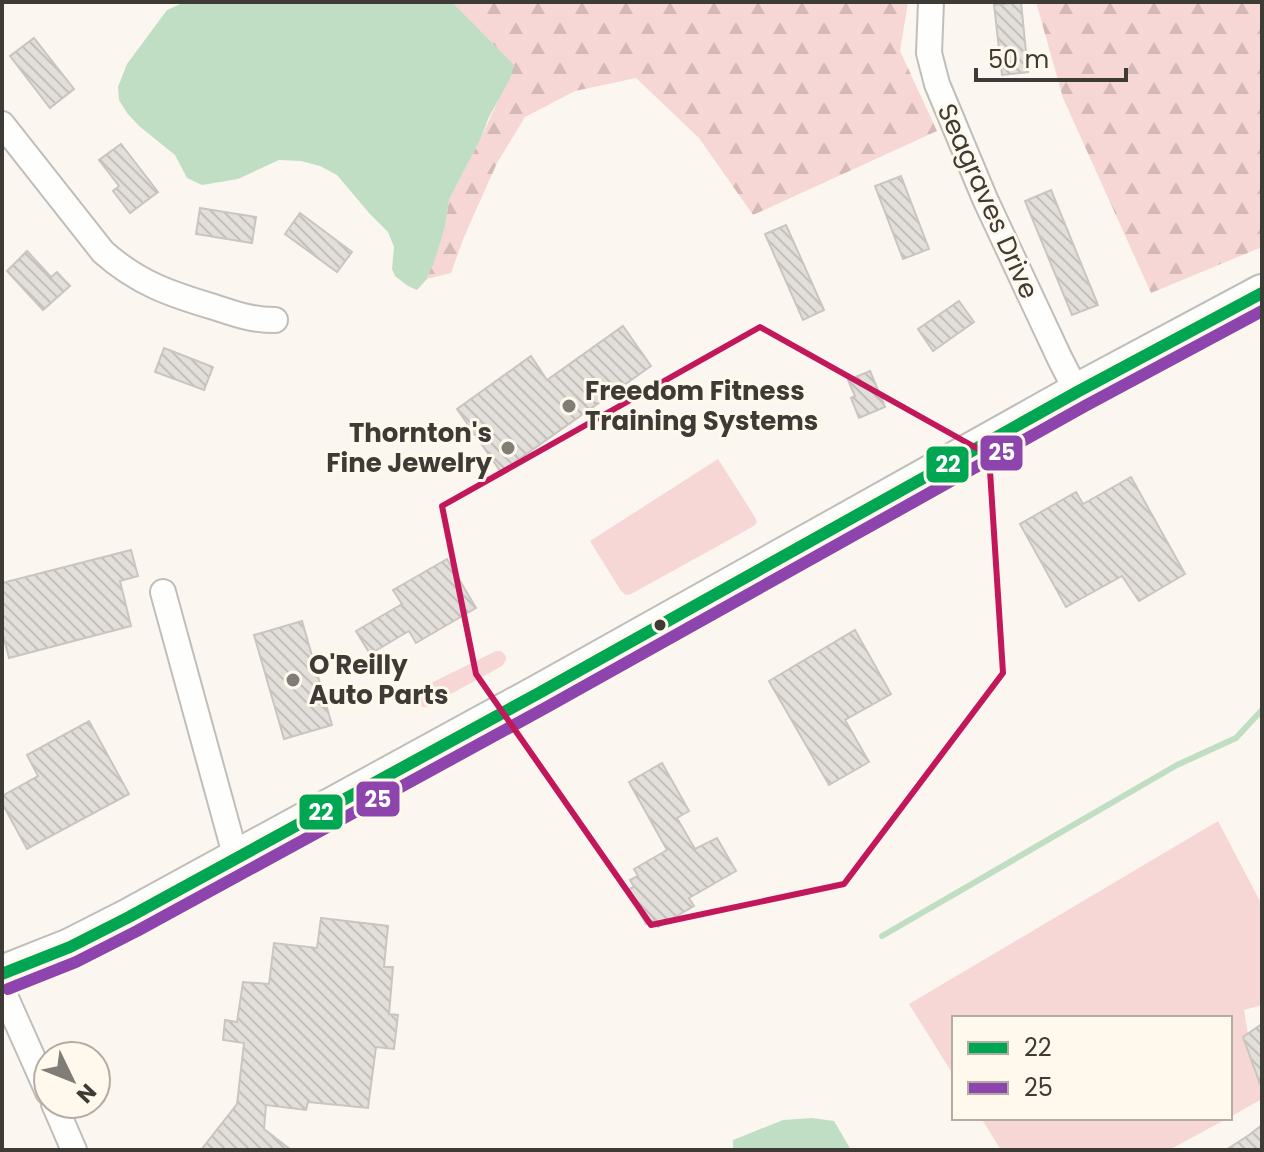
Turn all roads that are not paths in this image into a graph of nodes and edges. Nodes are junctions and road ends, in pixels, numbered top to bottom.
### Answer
1 (931, 2) edge
2 (2, 124) edge
3 (1262, 293) edge
4 (275, 320) dead end
5 (1077, 392) junction
6 (163, 592) dead end
7 (236, 858) junction
8 (16, 968) edge
9 (2, 989) edge
10 (32, 1056) edge
11 (61, 1120) edge
12 (74, 1150) edge

1 - 5 street, Seagraves Drive
2 - 4 street
3 - 5 highway
5 - 7 highway
6 - 7 street
7 - 8 highway
9 - 10 street
11 - 12 street

